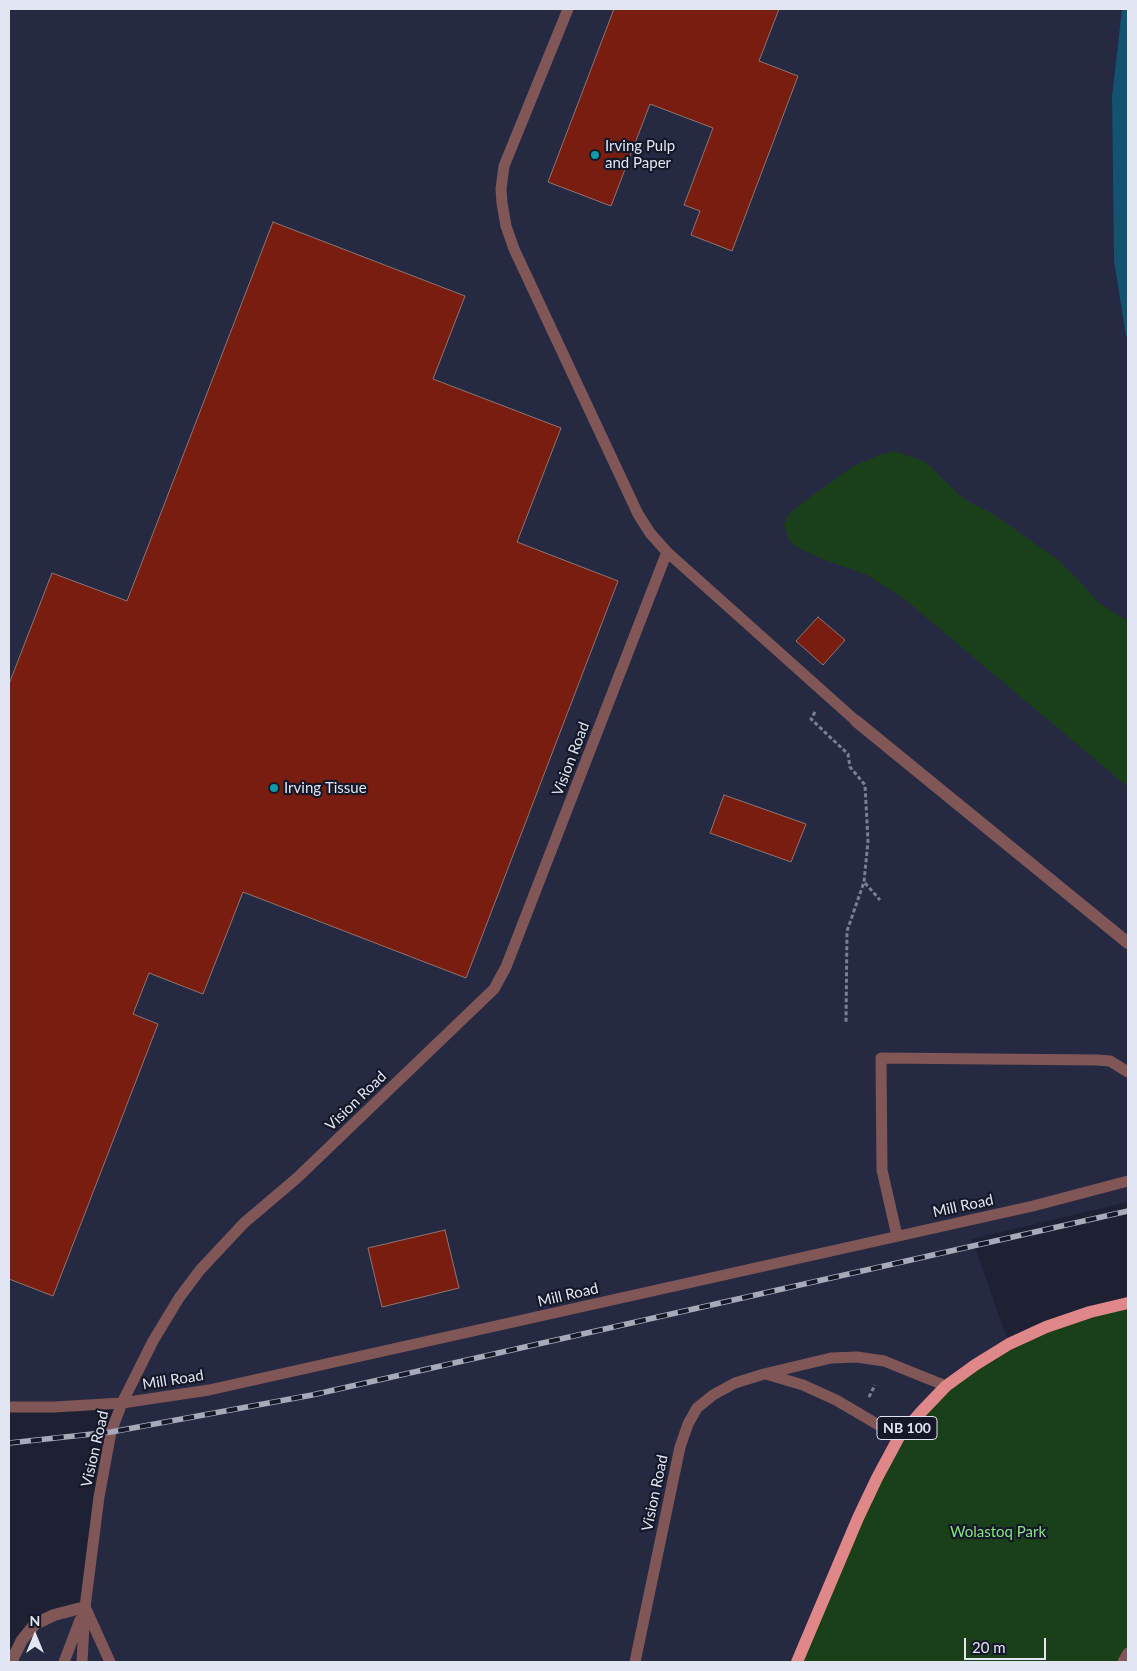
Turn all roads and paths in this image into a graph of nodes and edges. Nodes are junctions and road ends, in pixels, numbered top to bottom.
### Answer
1 (568, 9) edge
2 (667, 552) junction
3 (825, 693) junction
4 (856, 721) joint
5 (864, 882) junction
6 (880, 900) dead end
7 (1128, 943) edge
8 (846, 1023) dead end
9 (1128, 1072) edge
10 (1128, 1181) edge
11 (896, 1236) junction
12 (1128, 1303) edge
13 (764, 1374) junction
14 (876, 1386) dead end
15 (946, 1386) junction
16 (869, 1397) dead end
17 (122, 1403) junction
18 (9, 1407) edge
19 (900, 1437) junction
20 (85, 1607) junction
21 (1128, 1653) edge
22 (11, 1662) edge
23 (64, 1662) edge
24 (82, 1662) edge
25 (110, 1662) edge
26 (635, 1662) edge
27 (797, 1662) edge
28 (1123, 1662) edge

1 - 2 lane
2 - 3 lane
2 - 17 lane, Vision Road
3 - 4 lane
3 - 5 path
4 - 7 street
5 - 6 path
5 - 8 path
9 - 11 lane
10 - 11 lane, Mill Road
11 - 17 lane, Mill Road
12 - 15 main road, NB 100
13 - 15 lane, Vision Road
13 - 19 lane
13 - 26 lane, Vision Road
14 - 16 path
15 - 19 main road, NB 100
17 - 18 lane, Mill Road
17 - 20 lane, Vision Road
19 - 27 main road, NB 100
20 - 22 street
20 - 23 lane
20 - 24 lane, Vision Road
20 - 25 lane
21 - 28 lane

